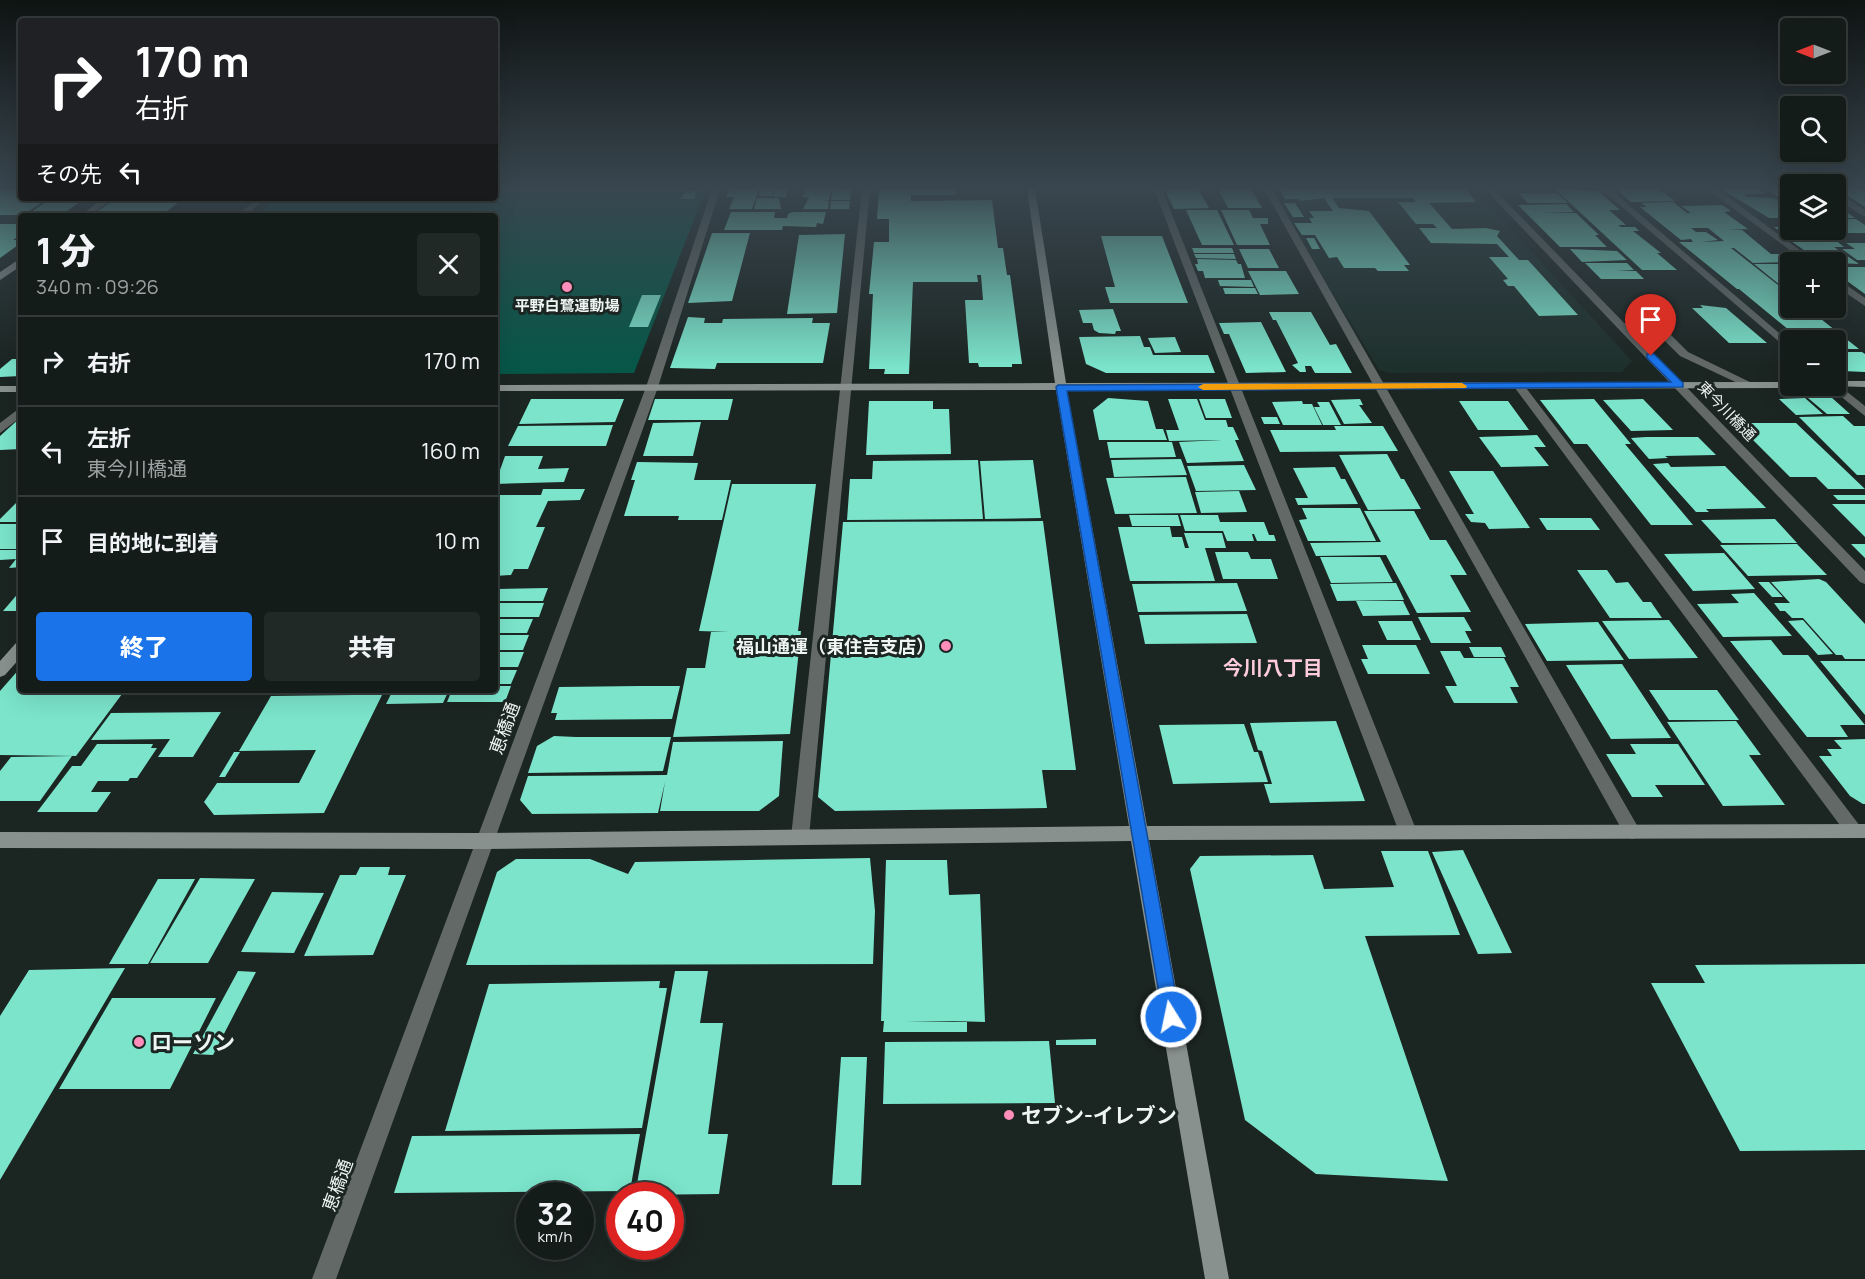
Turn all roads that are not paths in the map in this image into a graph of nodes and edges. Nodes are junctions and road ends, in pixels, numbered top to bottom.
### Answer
1 (697, 249) edge
2 (859, 249) edge
3 (1040, 249) edge
4 (1181, 249) edge
5 (1302, 249) edge
6 (1547, 249) edge
7 (1674, 249) edge
8 (18, 263) edge
9 (0, 276) edge
10 (1846, 289) edge
11 (1865, 303) edge
12 (1622, 326) junction
13 (1780, 340) edge
14 (1865, 384) edge
15 (1680, 385) junction
16 (1750, 385) junction
17 (1780, 385) edge
18 (1846, 385) edge
19 (1381, 386) junction
20 (1519, 386) junction
21 (652, 387) junction
22 (844, 387) junction
23 (1061, 387) junction
24 (1235, 387) junction
25 (498, 388) edge
26 (0, 389) edge
27 (18, 389) edge
28 (1846, 395) edge
29 (1865, 412) edge
30 (18, 414) edge
31 (0, 429) edge
32 (1865, 579) edge
33 (18, 650) edge
34 (0, 671) edge
35 (1860, 831) edge
36 (1408, 832) junction
37 (1632, 832) junction
38 (1139, 833) junction
39 (800, 837) junction
40 (0, 840) edge
41 (483, 841) junction
42 (324, 1279) edge
43 (1217, 1279) edge

1 - 21 street, 恵橋通
2 - 22 street
3 - 23 street
4 - 24 street
5 - 19 street
6 - 12 street, 東今川橋通
7 - 13 street
8 - 9 street
10 - 11 street
12 - 15 street, 東今川橋通
12 - 16 street
14 - 18 street
15 - 16 street
15 - 20 street
15 - 32 street, 東今川橋通
16 - 17 street
19 - 20 street
19 - 24 street
19 - 37 street
20 - 35 street
21 - 22 street
21 - 25 street
21 - 41 street, 恵橋通
22 - 23 street
22 - 39 street
23 - 24 street
23 - 38 street
24 - 36 street
26 - 27 street
28 - 29 street
30 - 31 street
33 - 34 street
35 - 37 street
36 - 37 street
36 - 38 street
38 - 39 street
38 - 43 street
39 - 41 street
40 - 41 street
41 - 42 street, 恵橋通

